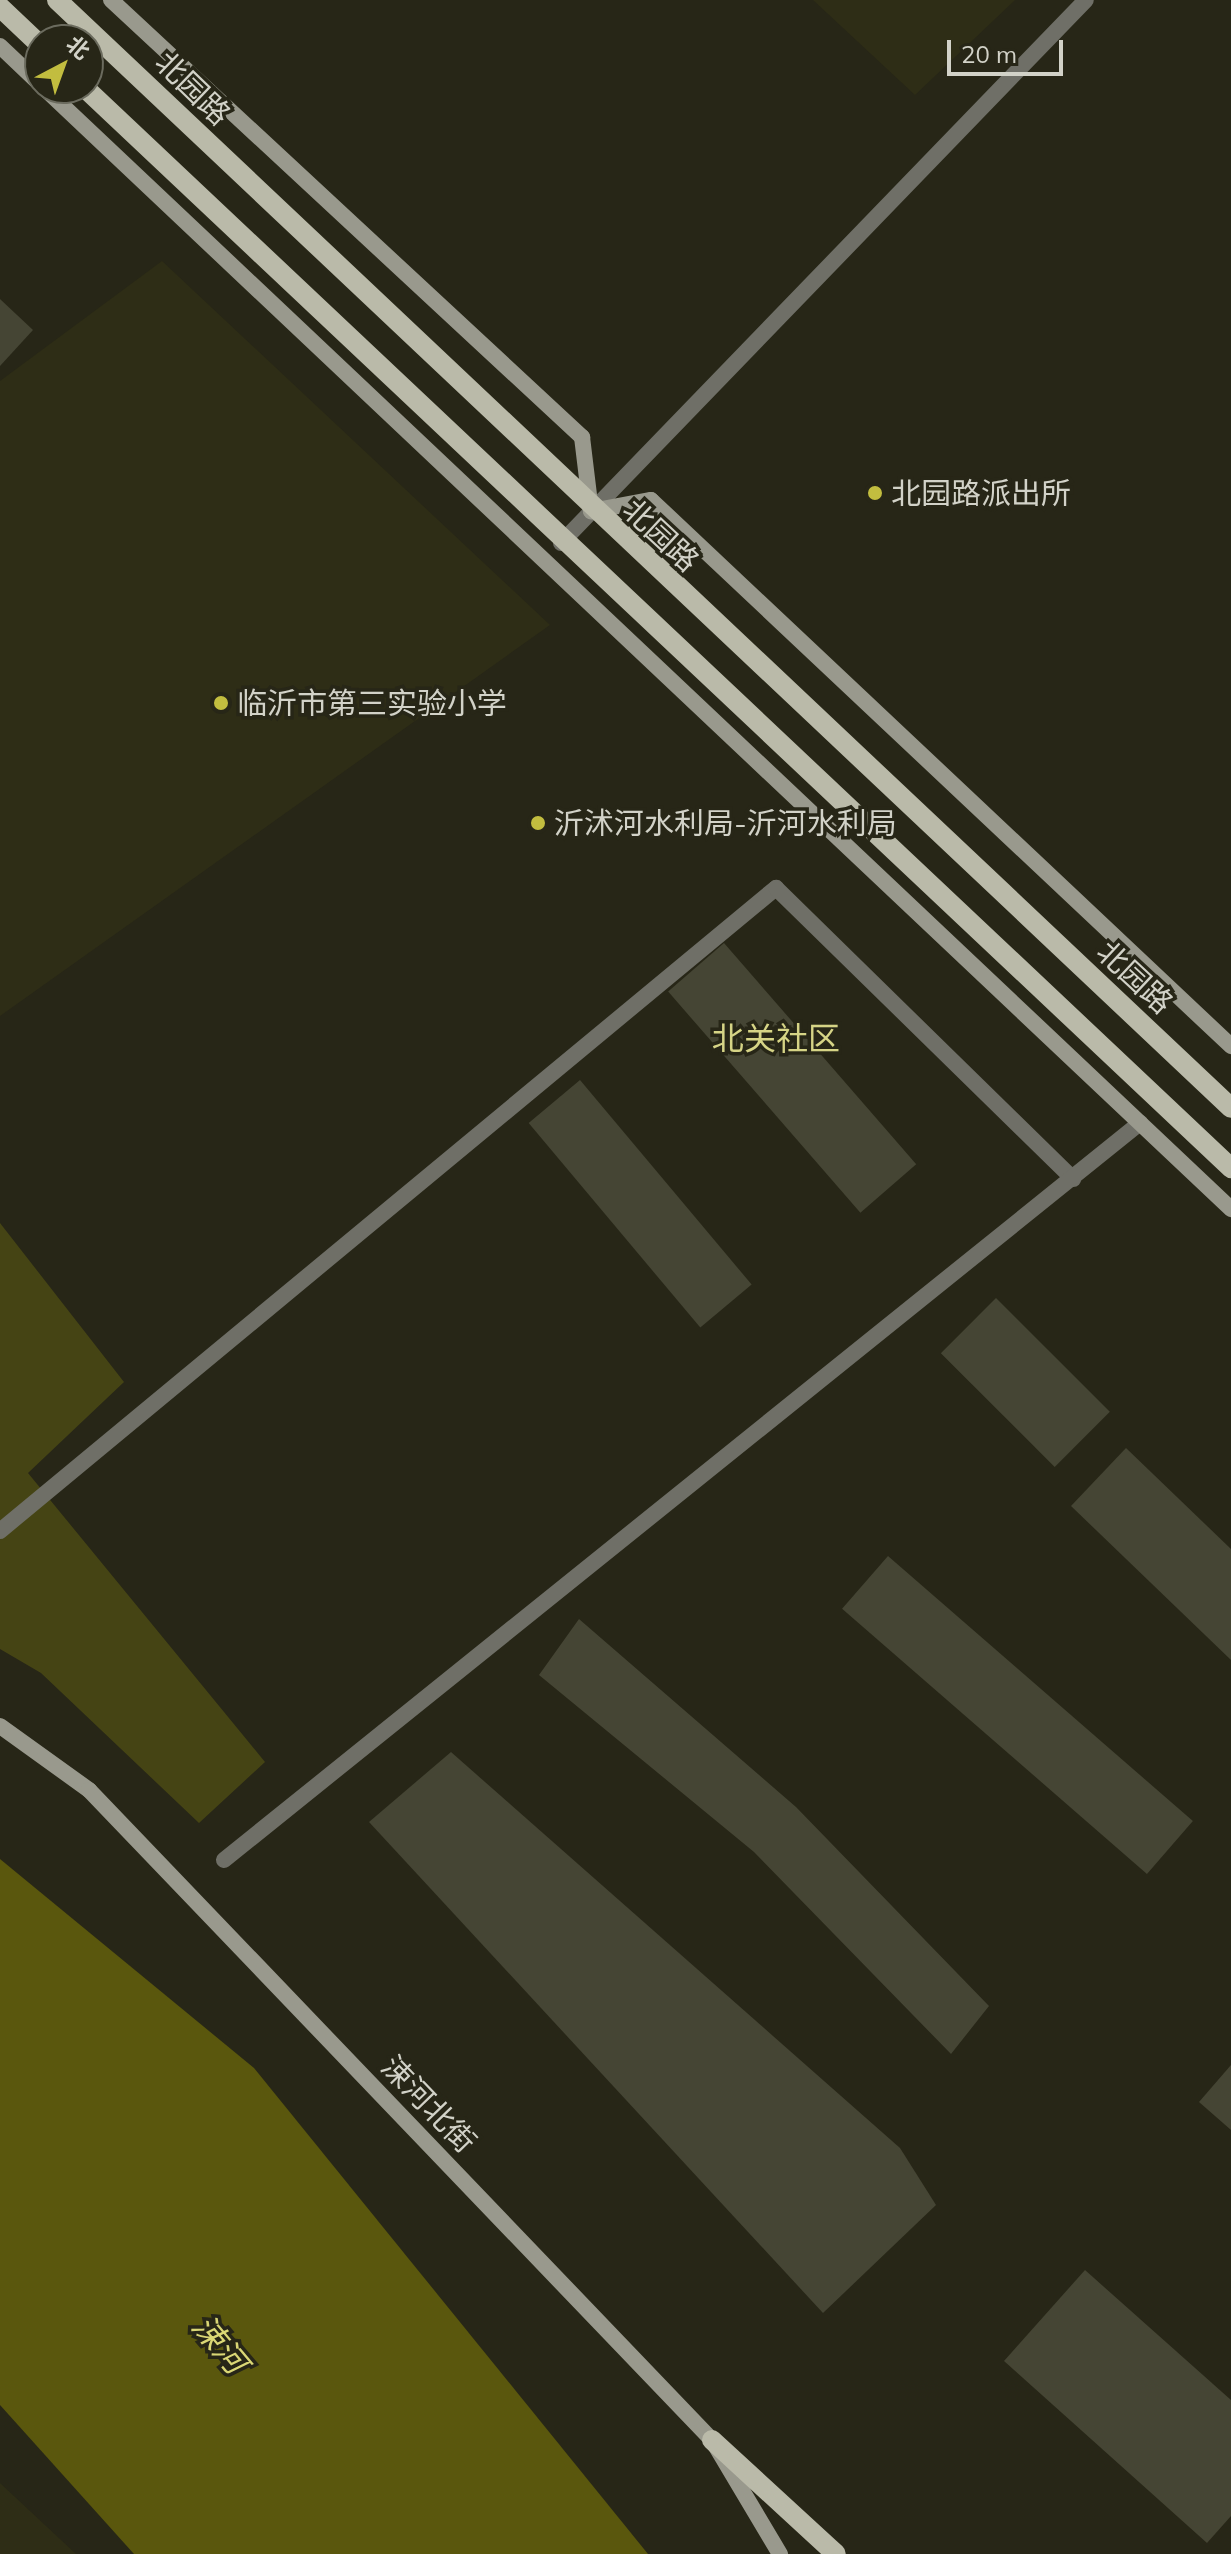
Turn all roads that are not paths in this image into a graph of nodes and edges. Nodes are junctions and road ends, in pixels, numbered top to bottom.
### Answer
1 (57, 0) edge
2 (111, 0) edge
3 (1086, 0) edge
4 (0, 7) edge
5 (24, 30) edge
6 (0, 46) edge
7 (24, 69) edge
8 (61, 104) edge
9 (102, 104) edge
10 (591, 511) junction
11 (561, 543) junction
12 (1231, 1046) edge
13 (1231, 1108) edge
14 (1140, 1123) junction
15 (1231, 1168) edge
16 (1073, 1179) junction
17 (1231, 1209) edge
18 (0, 1531) edge
19 (0, 1726) edge
20 (224, 1860) dead end
21 (712, 2440) junction
22 (780, 2554) edge
23 (836, 2554) edge

1 - 10 main road, 北园路
2 - 10 street
3 - 10 street
4 - 5 main road
6 - 7 street
8 - 14 street
9 - 11 main road
10 - 11 street
10 - 12 street
10 - 13 main road, 北园路
11 - 15 main road
14 - 16 street
14 - 17 street
16 - 18 street
16 - 20 street
19 - 21 street, 涑河北街
21 - 22 street, 涑河北街
21 - 23 main road

